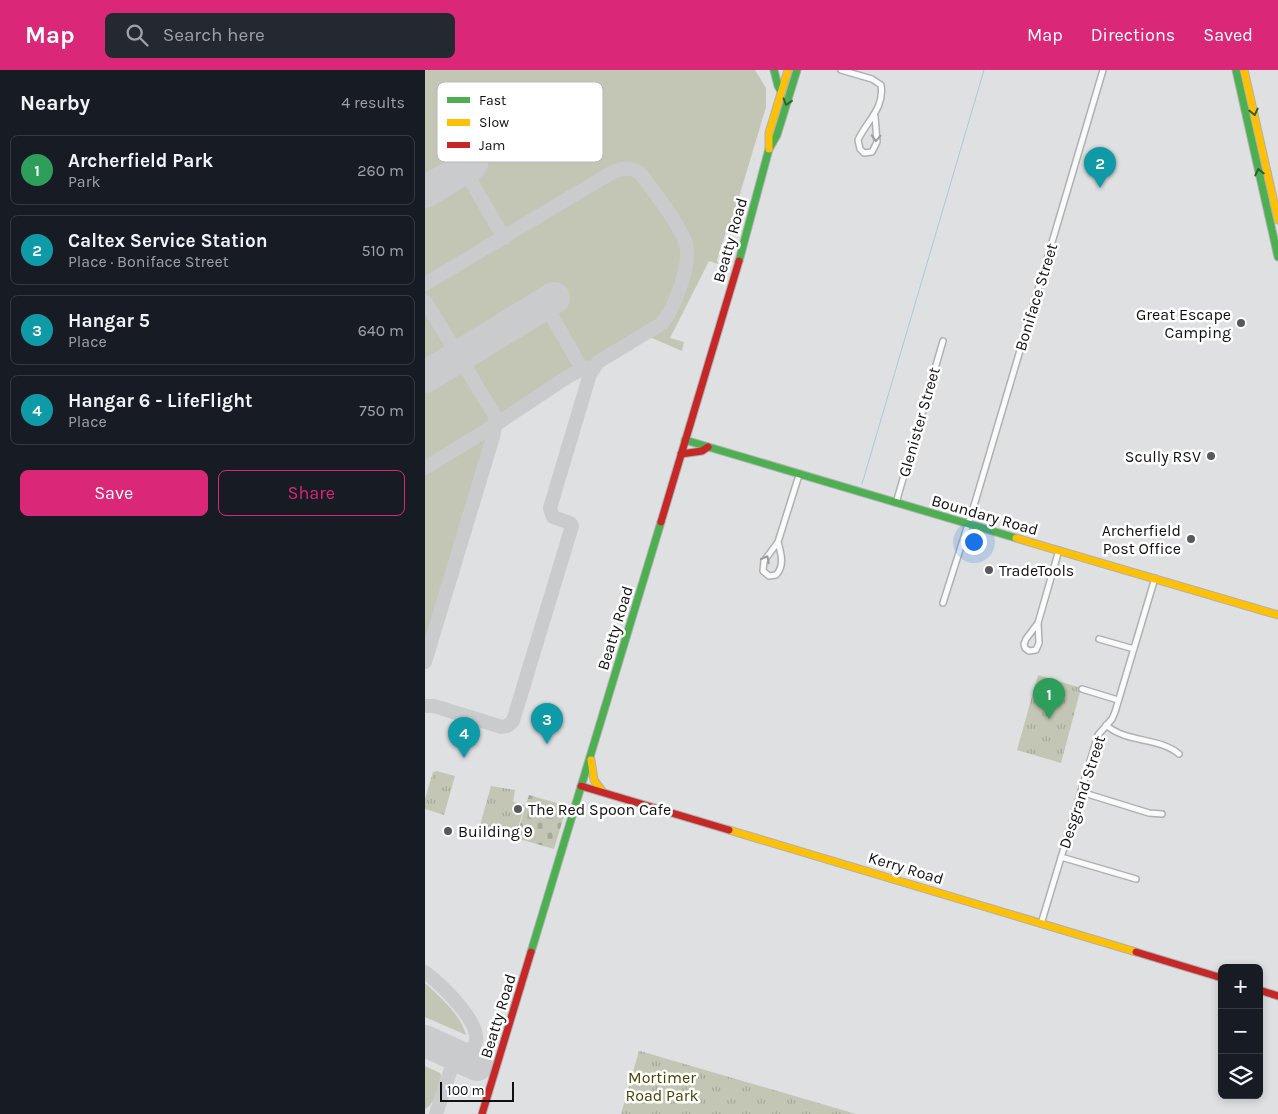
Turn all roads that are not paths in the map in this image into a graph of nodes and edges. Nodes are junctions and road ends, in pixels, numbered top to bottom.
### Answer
1 (773, 70) edge
2 (787, 70) edge
3 (797, 70) edge
4 (841, 70) edge
5 (1103, 70) edge
6 (1236, 70) edge
7 (1244, 70) edge
8 (781, 91) junction
9 (875, 116) junction
10 (769, 149) junction
11 (1278, 220) edge
12 (1277, 244) edge
13 (1278, 257) edge
14 (943, 340) dead end
15 (685, 440) junction
16 (708, 447) junction
17 (681, 454) junction
18 (799, 475) junction
19 (896, 503) junction
20 (968, 524) junction
21 (779, 542) junction
22 (1059, 550) junction
23 (1155, 578) junction
24 (943, 603) dead end
25 (1278, 615) edge
26 (1038, 623) junction
27 (1099, 638) dead end
28 (1134, 648) junction
29 (1082, 689) dead end
30 (1118, 700) junction
31 (1106, 725) junction
32 (594, 743) junction
33 (1179, 754) dead end
34 (581, 786) junction
35 (602, 792) junction
36 (1081, 792) junction
37 (1162, 814) dead end
38 (1061, 857) junction
39 (1135, 879) dead end
40 (1041, 924) junction
41 (1218, 977) edge
42 (1263, 991) edge
43 (1278, 994) edge
44 (482, 1114) edge

1 - 8 main road
2 - 8 main road, Beatty Road
3 -> 10 main road, Beatty Road
4 - 9 street
5 - 20 street, Boniface Street
12 -> 6 main road
7 -> 11 main road
8 - 10 main road, Beatty Road
9 -> 9 street
10 - 15 main road, Beatty Road
12 - 13 main road
14 - 19 street, Glenister Street
15 - 16 main road, Boundary Road
15 - 17 main road, Beatty Road
16 - 17 main road
16 - 18 main road, Boundary Road
17 - 32 main road, Beatty Road
18 - 19 main road, Boundary Road
18 - 21 street
19 - 20 main road, Boundary Road
20 - 22 main road, Boundary Road
20 - 24 street, Boniface Street
21 -> 21 street
22 - 23 main road, Boundary Road
22 - 26 street
23 - 25 main road, Boundary Road
23 - 28 street, Desgrand Street
26 - 26 street
27 - 28 street
28 - 30 street, Desgrand Street
29 - 30 street
30 - 31 street, Desgrand Street
31 - 33 street
31 - 36 street, Desgrand Street
32 - 34 main road, Beatty Road
32 - 35 main road
34 - 35 main road, Kerry Road
34 - 44 main road, Beatty Road
35 - 40 main road, Kerry Road
36 - 37 street
36 - 38 street, Desgrand Street
38 - 39 street
38 - 40 street, Desgrand Street
40 - 41 main road, Kerry Road
42 - 43 main road

